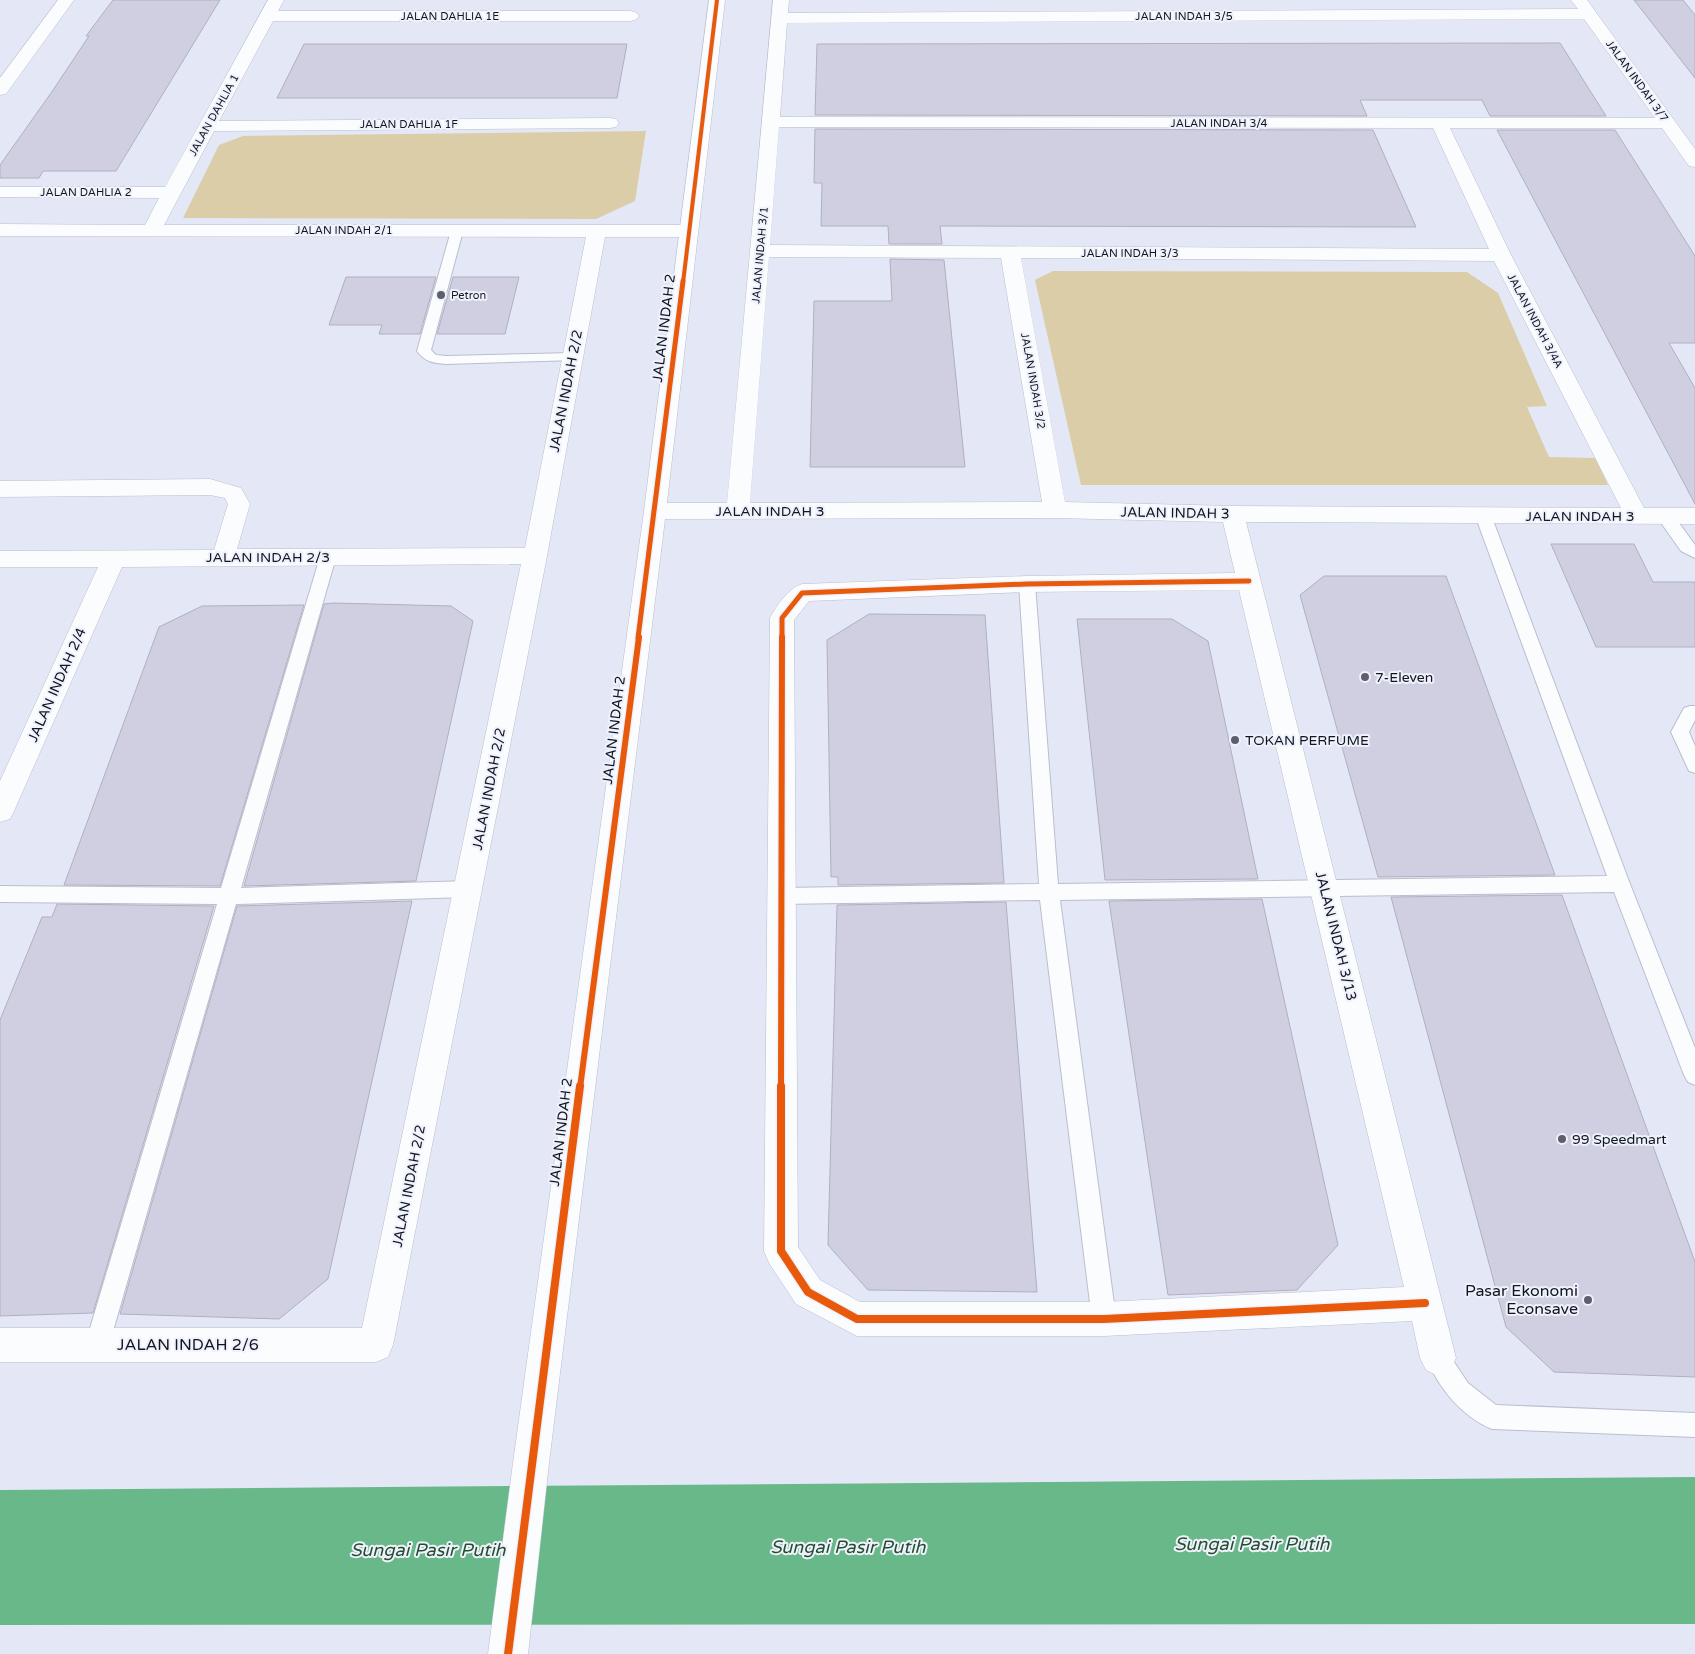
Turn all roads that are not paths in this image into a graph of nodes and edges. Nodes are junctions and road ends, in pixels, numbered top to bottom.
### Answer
1 (66, 0) edge
2 (276, 0) edge
3 (717, 0) edge
4 (1579, 0) edge
5 (780, 9) edge
6 (1589, 14) junction
7 (268, 16) junction
8 (631, 16) dead end
9 (0, 90) edge
10 (771, 122) junction
11 (1668, 122) junction
12 (610, 123) dead end
13 (1440, 123) junction
14 (208, 126) junction
15 (1695, 162) edge
16 (0, 192) edge
17 (172, 193) junction
18 (152, 229) junction
19 (0, 230) edge
20 (457, 231) junction
21 (688, 231) junction
22 (596, 232) junction
23 (760, 251) junction
24 (1010, 252) junction
25 (1501, 255) junction
26 (573, 357) junction
27 (0, 489) edge
28 (1055, 510) junction
29 (655, 511) junction
30 (738, 511) junction
31 (1233, 514) junction
32 (1483, 515) junction
33 (1637, 516) junction
34 (1665, 516) junction
35 (1695, 516) edge
36 (1695, 552) edge
37 (535, 556) junction
38 (328, 557) junction
39 (114, 558) junction
40 (223, 558) junction
41 (0, 559) edge
42 (1249, 581) junction
43 (1027, 584) junction
44 (1695, 712) edge
45 (1695, 766) edge
46 (0, 811) edge
47 (1620, 884) junction
48 (1324, 888) junction
49 (468, 889) junction
50 (1049, 892) junction
51 (0, 894) edge
52 (229, 896) junction
53 (782, 896) junction
54 (1695, 1074) edge
55 (1425, 1303) junction
56 (1104, 1319) junction
57 (0, 1345) edge
58 (97, 1345) junction
59 (376, 1345) joint
60 (1438, 1358) joint
61 (1695, 1425) edge
62 (508, 1652) edge

1 - 9 street
2 - 7 street, JALAN DAHLIA 1
3 - 21 street, JALAN INDAH 2
4 - 6 street, JALAN INDAH 3/7
5 - 6 street, JALAN INDAH 3/5
5 - 10 street, JALAN INDAH 3/1
6 - 11 street, JALAN INDAH 3/7
7 - 8 street, JALAN DAHLIA 1E
7 - 14 street, JALAN DAHLIA 1
10 - 13 street, JALAN INDAH 3/4
10 - 23 street, JALAN INDAH 3/1
11 - 13 street, JALAN INDAH 3/4
11 - 15 street, JALAN INDAH 3/7
12 - 14 street, JALAN DAHLIA 1F
13 - 25 street, JALAN INDAH 3/4A
14 - 17 street, JALAN DAHLIA 1
16 - 17 street, JALAN DAHLIA 2
17 - 18 street, JALAN DAHLIA 1
18 - 19 street, JALAN INDAH 2/1
18 - 20 street, JALAN INDAH 2/1
20 - 22 street, JALAN INDAH 2/1
20 - 26 lane
21 - 22 street, JALAN INDAH 2/1
21 - 29 street, JALAN INDAH 2
22 - 26 street, JALAN INDAH 2/2
23 - 24 street, JALAN INDAH 3/3
23 - 30 street, JALAN INDAH 3/1
24 - 25 street, JALAN INDAH 3/3
24 - 28 street, JALAN INDAH 3/2
25 - 33 street, JALAN INDAH 3/4A
26 - 37 street, JALAN INDAH 2/2
27 - 40 street
28 - 30 street, JALAN INDAH 3
28 - 31 street, JALAN INDAH 3
29 - 30 street, JALAN INDAH 3
29 - 62 street, JALAN INDAH 2
31 - 32 street, JALAN INDAH 3
31 - 42 street, JALAN INDAH 3/13
32 - 33 street, JALAN INDAH 3
32 - 47 lane
33 - 34 street, JALAN INDAH 3
34 - 35 street, JALAN INDAH 3
34 - 36 lane
37 - 38 street, JALAN INDAH 2/3
37 - 49 street, JALAN INDAH 2/2
38 - 40 street, JALAN INDAH 2/3
38 - 52 lane
39 - 40 street, JALAN INDAH 2/3
39 - 41 street, JALAN INDAH 2/3
39 - 46 street, JALAN INDAH 2/4
42 - 43 street
42 - 48 street, JALAN INDAH 3/13
43 - 50 lane
43 - 53 street
44 - 45 lane
47 - 48 lane
47 - 54 lane
48 - 50 lane
48 - 55 street, JALAN INDAH 3/13
49 - 52 lane
49 - 59 street, JALAN INDAH 2/2
50 - 53 lane
50 - 56 lane
51 - 52 lane
52 - 58 lane
53 - 56 street
55 - 56 street
55 - 60 street, JALAN INDAH 3/13
57 - 58 street, JALAN INDAH 2/6
58 - 59 street, JALAN INDAH 2/6
60 - 61 lane

